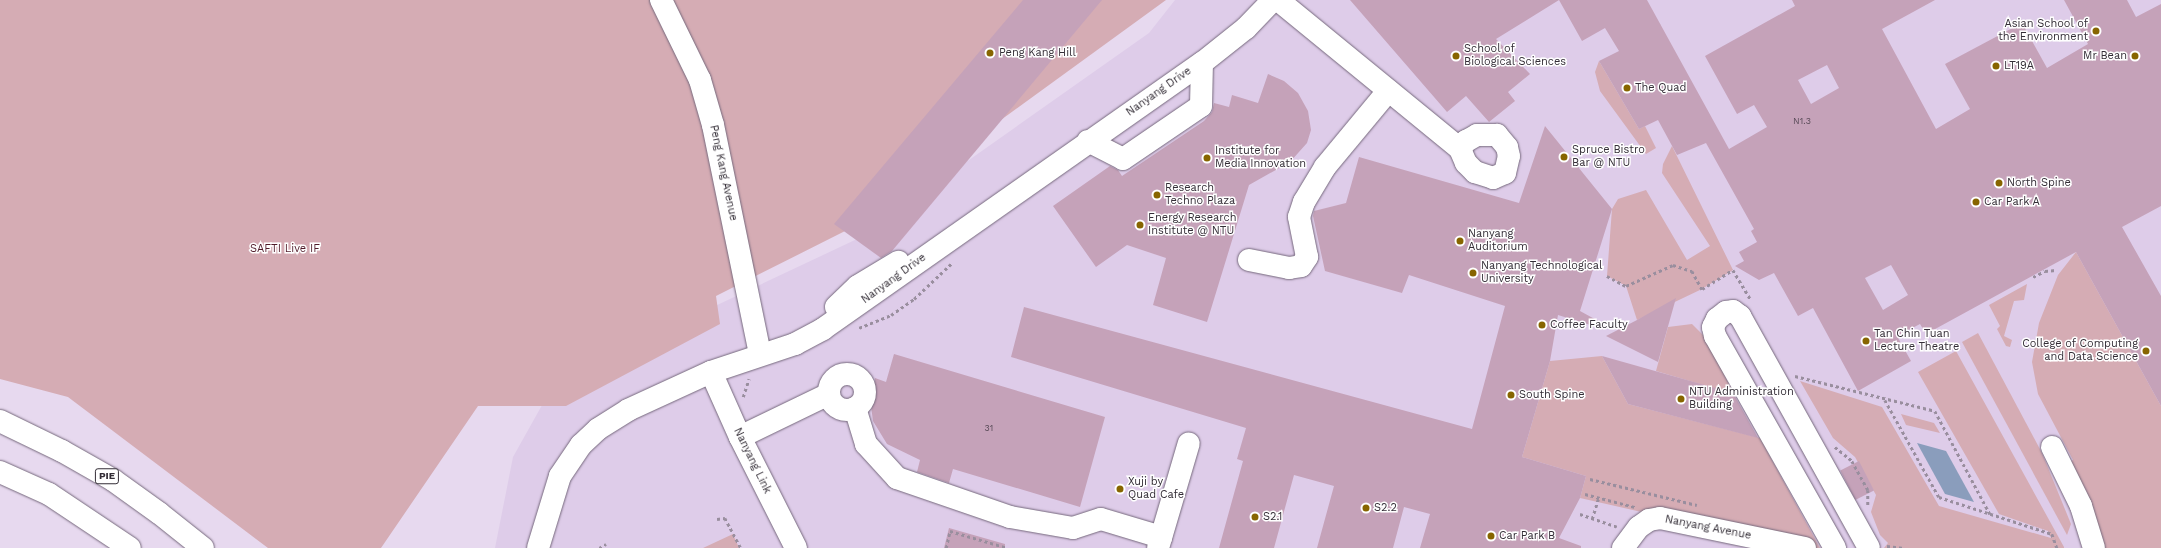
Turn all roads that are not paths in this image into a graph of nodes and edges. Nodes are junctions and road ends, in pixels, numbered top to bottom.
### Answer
1 (661, 0) edge
2 (1273, 0) edge
3 (1278, 0) edge
4 (1202, 63) junction
5 (1388, 91) junction
6 (1088, 142) junction
7 (1460, 149) dead end
8 (956, 235) junction
9 (930, 253) junction
10 (1249, 260) dead end
11 (823, 329) junction
12 (797, 343) junction
13 (760, 354) junction
14 (711, 372) junction
15 (829, 394) junction
16 (855, 408) junction
17 (0, 421) edge
18 (1806, 431) junction
19 (740, 437) junction
20 (1189, 443) dead end
21 (2052, 447) dead end
22 (1778, 448) junction
23 (0, 472) edge
24 (1160, 543) edge
25 (1867, 544) edge
26 (130, 548) edge
27 (202, 548) edge
28 (538, 548) edge
29 (796, 548) edge
30 (1623, 548) edge
31 (1805, 548) edge
32 (1835, 548) edge
33 (2094, 548) edge

1 - 13 main road, Peng Kang Avenue
2 - 4 main road, Nanyang Drive
3 - 5 main road
4 - 6 main road, Nanyang Drive
4 - 6 main road
5 - 7 main road
5 - 10 main road
6 - 8 main road, Nanyang Drive
8 - 9 main road, Nanyang Drive
8 - 11 main road
9 - 11 main road, Nanyang Drive
9 - 12 main road
11 - 12 main road, Nanyang Drive
12 - 13 main road, Nanyang Drive
13 - 14 main road, Nanyang Drive
14 - 19 main road, Nanyang Link
14 - 28 main road, Nanyang Drive
15 - 16 main road
15 - 16 main road
15 - 19 main road
16 - 24 main road
17 - 27 main road, PIE
18 - 22 main road
18 - 22 main road
18 - 25 main road
19 - 29 main road, Nanyang Link
20 - 24 main road
21 - 33 main road
22 - 32 main road
23 - 26 main road
30 - 31 main road, Nanyang Avenue

